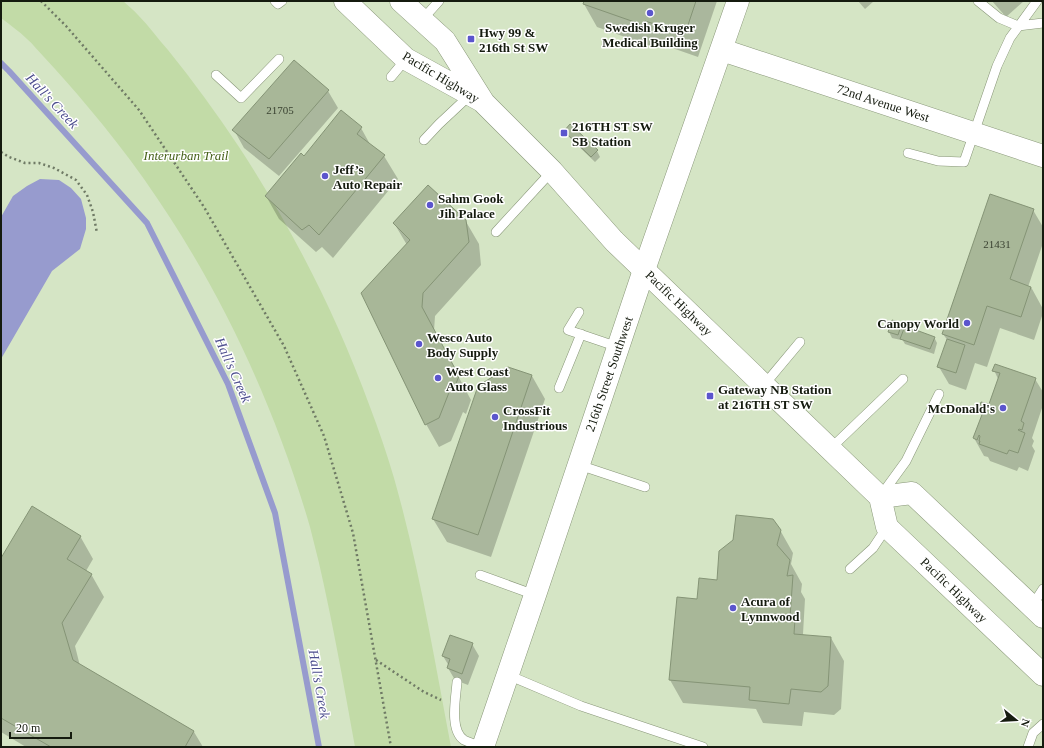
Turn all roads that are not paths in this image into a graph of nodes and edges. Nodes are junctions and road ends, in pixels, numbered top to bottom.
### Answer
1 (275, 1) edge
2 (282, 1) edge
3 (345, 1) edge
4 (401, 1) edge
5 (440, 1) edge
6 (738, 1) edge
7 (978, 1) edge
8 (1037, 1) edge
9 (422, 20) junction
10 (1043, 23) edge
11 (1018, 26) junction
12 (722, 50) junction
13 (280, 59) dead end
14 (406, 60) junction
15 (216, 75) dead end
16 (391, 77) dead end
17 (477, 99) junction
18 (974, 133) junction
19 (424, 140) dead end
20 (908, 153) dead end
21 (1043, 156) edge
22 (552, 171) junction
23 (496, 232) dead end
24 (644, 270) junction
25 (579, 312) dead end
26 (581, 334) junction
27 (800, 342) dead end
28 (618, 347) junction
29 (903, 378) dead end
30 (764, 385) junction
31 (559, 388) dead end
32 (939, 394) dead end
33 (830, 448) junction
34 (579, 465) junction
35 (645, 487) dead end
36 (880, 497) junction
37 (887, 527) junction
38 (850, 569) dead end
39 (480, 576) dead end
40 (535, 595) junction
41 (1039, 604) edge
42 (508, 675) junction
43 (1043, 675) edge
44 (458, 682) dead end
45 (1043, 724) edge
46 (482, 747) edge
47 (703, 747) edge
48 (1028, 747) edge

1 - 2 lane
3 - 14 main road, Pacific Highway
4 - 9 main road, Pacific Highway
5 - 9 lane
6 - 12 main road, 216th Street Southwest
7 - 11 lane
8 - 11 lane
9 - 17 main road, Pacific Highway
10 - 11 lane
11 - 18 lane
12 - 18 main road, 72nd Avenue West
12 - 24 main road, 216th Street Southwest
13 - 15 lane
14 - 16 lane
14 - 17 main road, Pacific Highway
17 - 19 lane
17 - 22 main road, Pacific Highway
18 - 20 lane
18 - 21 main road, 72nd Avenue West
22 - 23 lane
22 - 24 main road, Pacific Highway
24 - 28 main road, 216th Street Southwest
24 - 30 main road, Pacific Highway
25 - 26 lane
26 - 28 lane
26 - 31 lane
27 - 30 lane
28 - 34 main road, 216th Street Southwest
29 - 33 lane
30 - 33 main road, Pacific Highway
32 - 36 lane
33 - 36 main road, Pacific Highway
34 - 35 lane
34 - 40 main road, 216th Street Southwest
36 - 37 main road
36 - 41 main road
37 - 38 lane
37 - 43 main road, Pacific Highway
39 - 40 lane
40 - 42 main road, 216th Street Southwest
42 - 46 main road, 216th Street Southwest
42 - 47 lane
44 - 46 lane
45 - 48 lane

